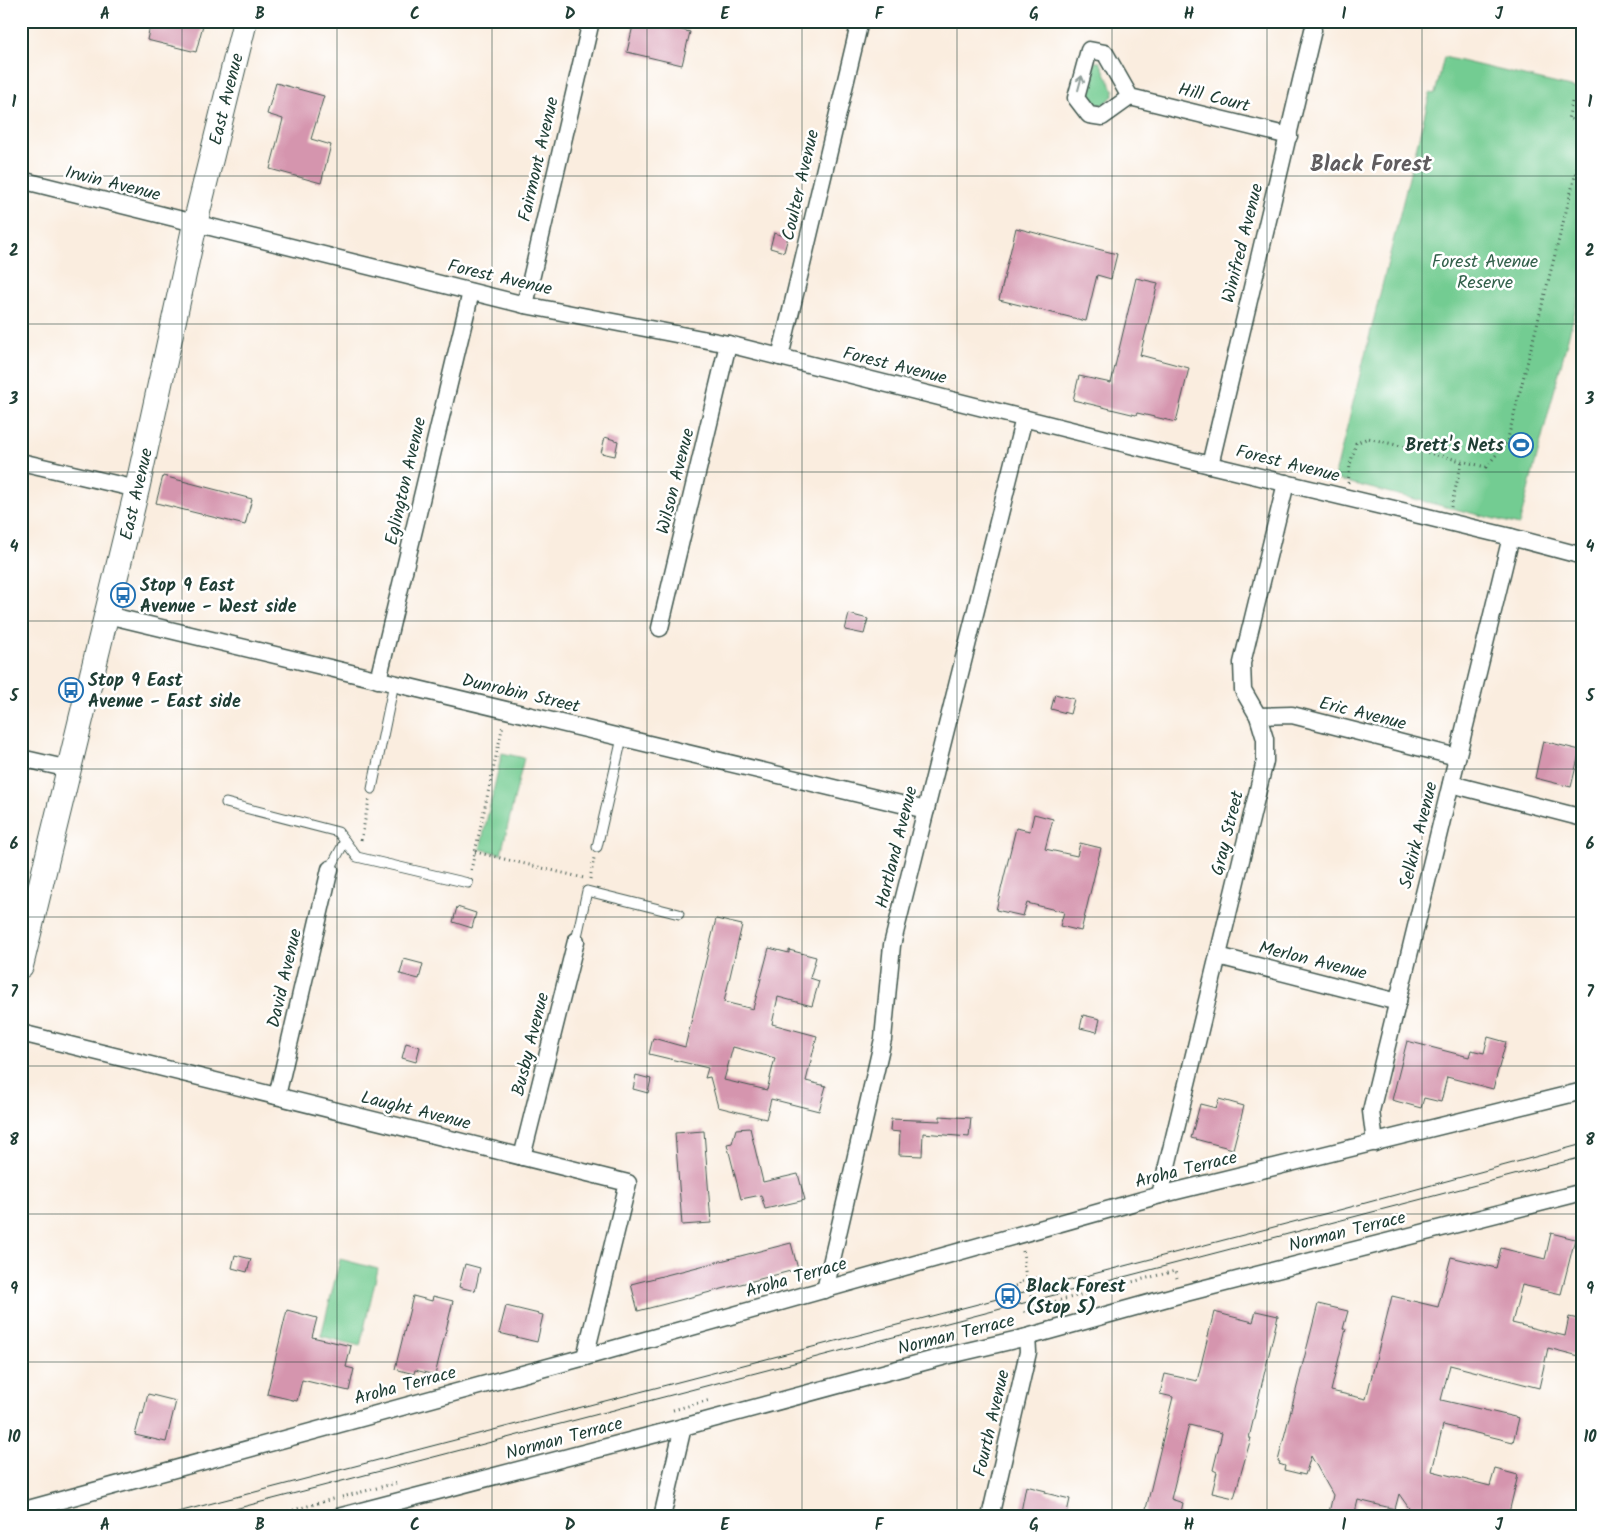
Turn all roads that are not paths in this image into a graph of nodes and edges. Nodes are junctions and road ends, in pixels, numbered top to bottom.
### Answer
1 (245, 21) edge
2 (591, 21) edge
3 (860, 21) edge
4 (1313, 30) dead end
5 (1130, 97) dead end
6 (1289, 136) junction
7 (21, 180) edge
8 (196, 224) junction
9 (471, 292) junction
10 (525, 305) junction
11 (728, 344) junction
12 (780, 357) junction
13 (1024, 418) junction
14 (21, 462) edge
15 (1210, 465) junction
16 (1286, 483) junction
17 (137, 489) junction
18 (1511, 537) junction
19 (1583, 556) edge
20 (107, 615) junction
21 (660, 628) dead end
22 (386, 682) junction
23 (1258, 716) junction
24 (622, 738) junction
25 (21, 758) edge
26 (1457, 758) junction
27 (69, 769) junction
28 (1451, 784) junction
29 (372, 789) road end
30 (226, 803) dead end
31 (926, 810) junction
32 (1583, 818) edge
33 (345, 841) junction
34 (597, 846) road end
35 (330, 869) joint
36 (468, 883) road end
37 (678, 914) dead end
38 (576, 940) joint
39 (1218, 956) junction
40 (21, 966) edge
41 (1398, 1002) junction
42 (21, 1033) edge
43 (1583, 1091) edge
44 (277, 1096) junction
45 (1375, 1143) junction
46 (522, 1157) junction
47 (1583, 1192) edge
48 (1160, 1195) junction
49 (825, 1290) junction
50 (1027, 1337) junction
51 (585, 1357) junction
52 (683, 1427) junction
53 (21, 1511) edge
54 (340, 1517) edge
55 (662, 1517) edge
56 (990, 1517) edge

1 - 8 street, East Avenue
2 - 10 street, Fairmont Avenue
3 - 12 street, Coulter Avenue
4 - 6 street, Winifred Avenue
5 - 6 street, Hill Court
6 - 15 street, Winifred Avenue
7 - 8 street, Irwin Avenue
8 - 9 street, Forest Avenue
8 - 17 street, East Avenue
9 - 10 street, Forest Avenue
9 - 22 street, Eglington Avenue
10 - 11 street, Forest Avenue
11 - 12 street, Forest Avenue
11 - 21 street, Wilson Avenue
12 - 13 street, Forest Avenue
13 - 15 street, Forest Avenue
13 - 31 street, Hartland Avenue
14 - 17 street
15 - 16 street, Forest Avenue
16 - 18 street, Forest Avenue
16 - 23 street, Gray Street
17 - 20 street, East Avenue
18 - 19 street, Forest Avenue
18 - 26 street, Selkirk Avenue
20 - 22 street, Dunrobin Street
20 - 27 street, East Avenue
22 - 24 street, Dunrobin Street
22 - 29 lane
23 - 26 street, Eric Avenue
23 - 39 street, Gray Street
24 - 31 street, Dunrobin Street
24 - 34 lane
25 - 27 street
26 - 28 street, Selkirk Avenue
27 - 40 street, East Avenue
28 - 32 street
28 - 41 street, Selkirk Avenue
30 - 33 lane
31 - 49 street, Hartland Avenue
33 - 35 lane
33 - 36 lane
35 - 44 street, David Avenue
37 - 38 lane
38 - 46 street, Busby Avenue
39 - 41 street, Merlon Avenue
39 - 48 street, Gray Street
41 - 45 street, Selkirk Avenue
42 - 44 street, Laught Avenue
43 - 45 street, Aroha Terrace
44 - 46 street, Laught Avenue
45 - 48 street, Aroha Terrace
46 - 51 street, Laught Avenue
47 - 50 street, Norman Terrace
48 - 49 street, Aroha Terrace
49 - 51 street, Aroha Terrace
50 - 52 street, Norman Terrace
50 - 56 street, Fourth Avenue
51 - 53 street, Aroha Terrace
52 - 54 street, Norman Terrace
52 - 55 street

